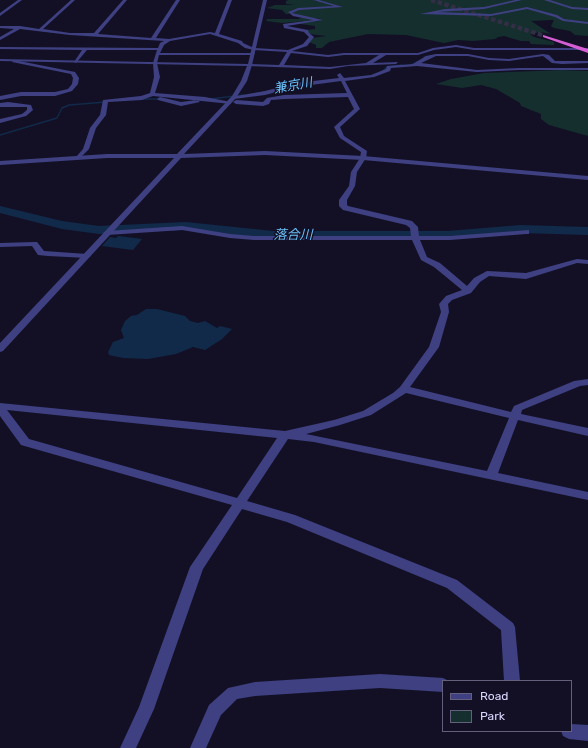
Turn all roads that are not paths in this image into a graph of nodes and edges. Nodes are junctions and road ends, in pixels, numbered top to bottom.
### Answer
1 (20, 0) edge
2 (73, 0) edge
3 (125, 0) edge
4 (178, 0) edge
5 (230, 0) edge
6 (264, 0) edge
7 (315, 0) edge
8 (520, 0) edge
9 (546, 0) edge
10 (588, 9) edge
11 (0, 15) edge
12 (5, 22) dead end
13 (588, 24) edge
14 (0, 26) edge
15 (13, 27) junction
16 (20, 27) junction
17 (40, 30) junction
18 (95, 35) junction
19 (216, 35) junction
20 (546, 37) tunnel mouth
21 (0, 39) edge
22 (153, 39) junction
23 (169, 40) junction
24 (1, 48) edge
25 (86, 48) junction
26 (253, 50) junction
27 (588, 50) edge
28 (158, 51) junction
29 (289, 51) junction
30 (385, 54) junction
31 (0, 60) edge
32 (14, 61) junction
33 (76, 62) junction
34 (155, 63) junction
35 (365, 64) junction
36 (414, 64) junction
37 (588, 64) edge
38 (250, 65) junction
39 (281, 65) junction
40 (330, 68) junction
41 (555, 69) junction
42 (588, 69) edge
43 (342, 79) junction
44 (152, 94) junction
45 (349, 95) junction
46 (0, 98) edge
47 (143, 99) junction
48 (208, 99) junction
49 (233, 99) junction
50 (0, 105) edge
51 (0, 121) edge
52 (180, 155) junction
53 (79, 157) junction
54 (363, 158) junction
55 (0, 163) edge
56 (588, 178) edge
57 (109, 231) junction
58 (526, 232) dead end
59 (415, 236) junction
60 (0, 245) edge
61 (87, 256) junction
62 (588, 262) edge
63 (468, 291) junction
64 (0, 349) edge
65 (588, 382) edge
66 (404, 389) junction
67 (0, 407) edge
68 (515, 416) junction
69 (588, 432) edge
70 (285, 435) junction
71 (491, 475) junction
72 (588, 496) edge
73 (240, 504) junction
74 (512, 680) edge
75 (442, 685) edge
76 (572, 731) edge
77 (588, 733) edge
78 (128, 748) edge
79 (198, 748) edge

1 - 11 street
2 - 17 street
3 - 18 street
4 - 22 street
5 - 19 street
6 - 26 street
7 - 29 street
8 - 13 street
9 - 10 street
12 - 15 street
14 - 15 street
15 - 16 street
16 - 17 street
16 - 21 street
17 - 18 street
18 - 22 street
19 - 23 street
19 - 26 street
20 - 27 highway
22 - 23 street
23 - 28 street
24 - 25 street
25 - 28 street
25 - 33 street
26 - 28 street
26 - 29 street
26 - 38 street
27 - 30 street
28 - 34 street
29 - 30 street
29 - 39 street
30 - 35 street
31 - 32 street
32 - 33 street
32 - 46 street
33 - 34 street
34 - 38 street
34 - 44 street
35 - 36 street
35 - 40 street
36 - 37 street
36 - 41 street
36 - 43 street
37 - 41 street
38 - 39 street
38 - 49 street
39 - 40 street
40 - 43 street
41 - 42 street
43 - 45 street
43 - 49 street
44 - 47 street
44 - 48 street
45 - 49 street
45 - 54 street
47 - 48 street
47 - 53 street
48 - 49 street
49 - 52 street
50 - 51 street
52 - 53 street
52 - 54 street
52 - 57 street
53 - 55 street
54 - 56 street
54 - 59 street
57 - 59 street
57 - 61 street
58 - 59 street
59 - 63 street
60 - 61 street
61 - 64 street
62 - 63 street
63 - 66 street
65 - 68 street
66 - 68 street
66 - 70 street
67 - 70 street
67 - 73 street
68 - 69 street
68 - 71 street
70 - 71 street
70 - 73 street
71 - 72 street
73 - 74 street
73 - 78 street
75 - 79 street
76 - 77 street

